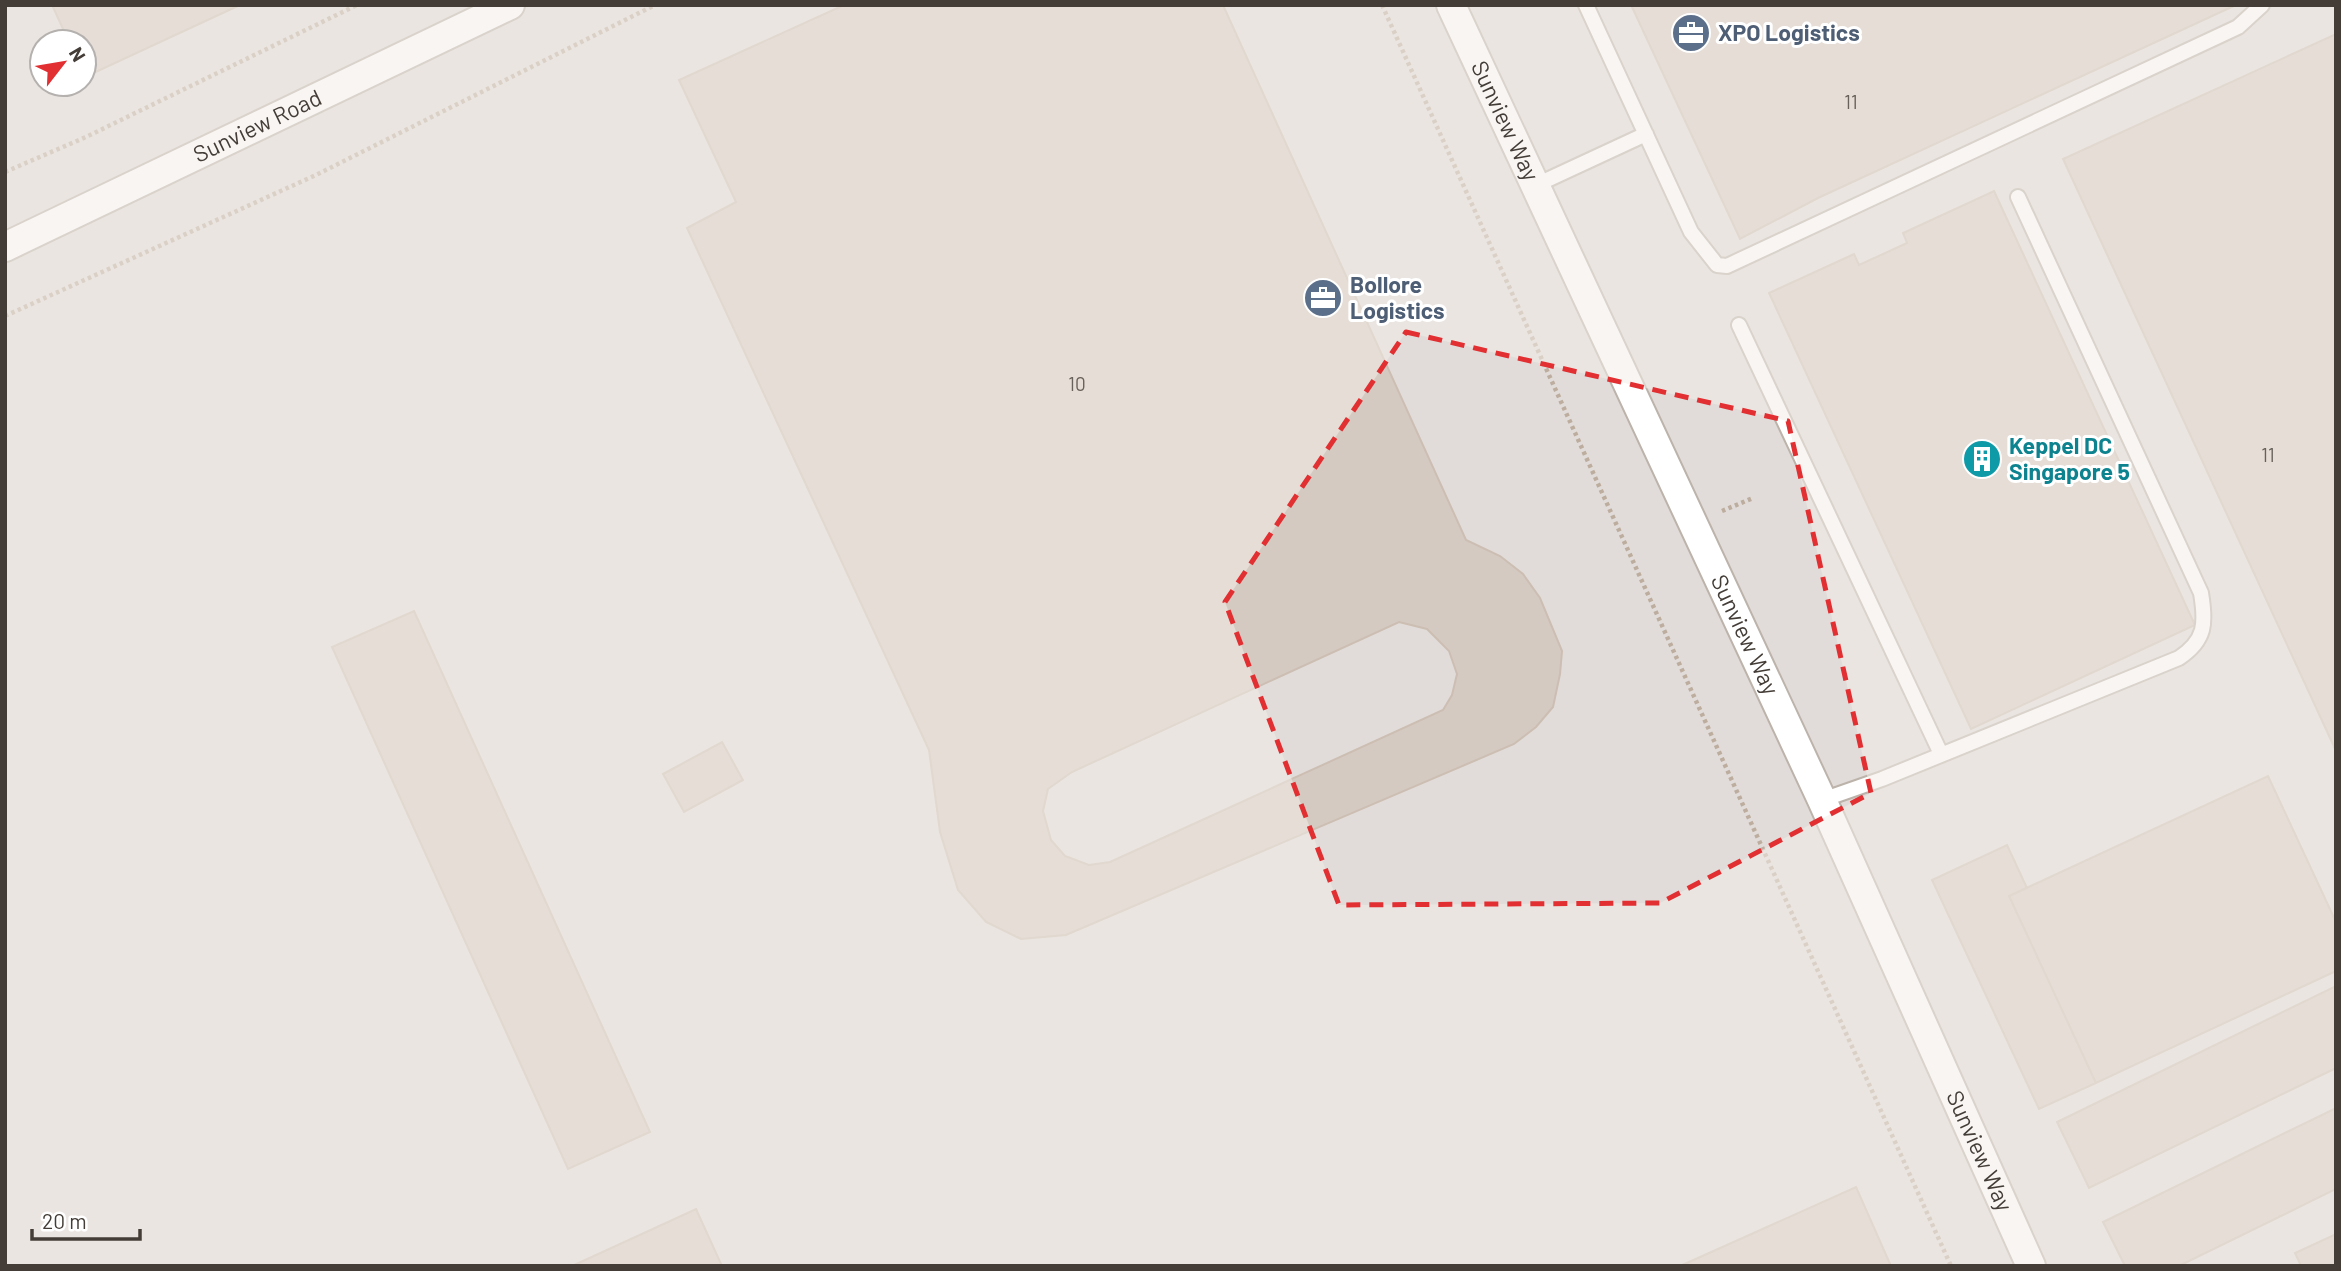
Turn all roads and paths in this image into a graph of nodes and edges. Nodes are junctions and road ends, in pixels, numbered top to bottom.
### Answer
1 (357, 5) edge
2 (510, 5) edge
3 (655, 5) edge
4 (1382, 5) edge
5 (1451, 5) edge
6 (1586, 5) edge
7 (2262, 5) edge
8 (1646, 134) junction
9 (5, 172) edge
10 (1534, 186) junction
11 (2018, 197) dead end
12 (5, 247) edge
13 (5, 316) edge
14 (1739, 325) dead end
15 (1941, 754) junction
16 (1822, 800) junction
17 (1951, 1266) edge
18 (2031, 1266) edge

1 - 9 path
2 - 12 street, Sunview Road
3 - 13 path
4 - 17 path
5 - 10 street, Sunview Way
6 - 8 lane
7 - 8 lane
8 - 10 lane
10 - 16 street, Sunview Way
11 - 15 lane
14 - 15 lane
15 - 16 lane
16 - 18 street, Sunview Way

